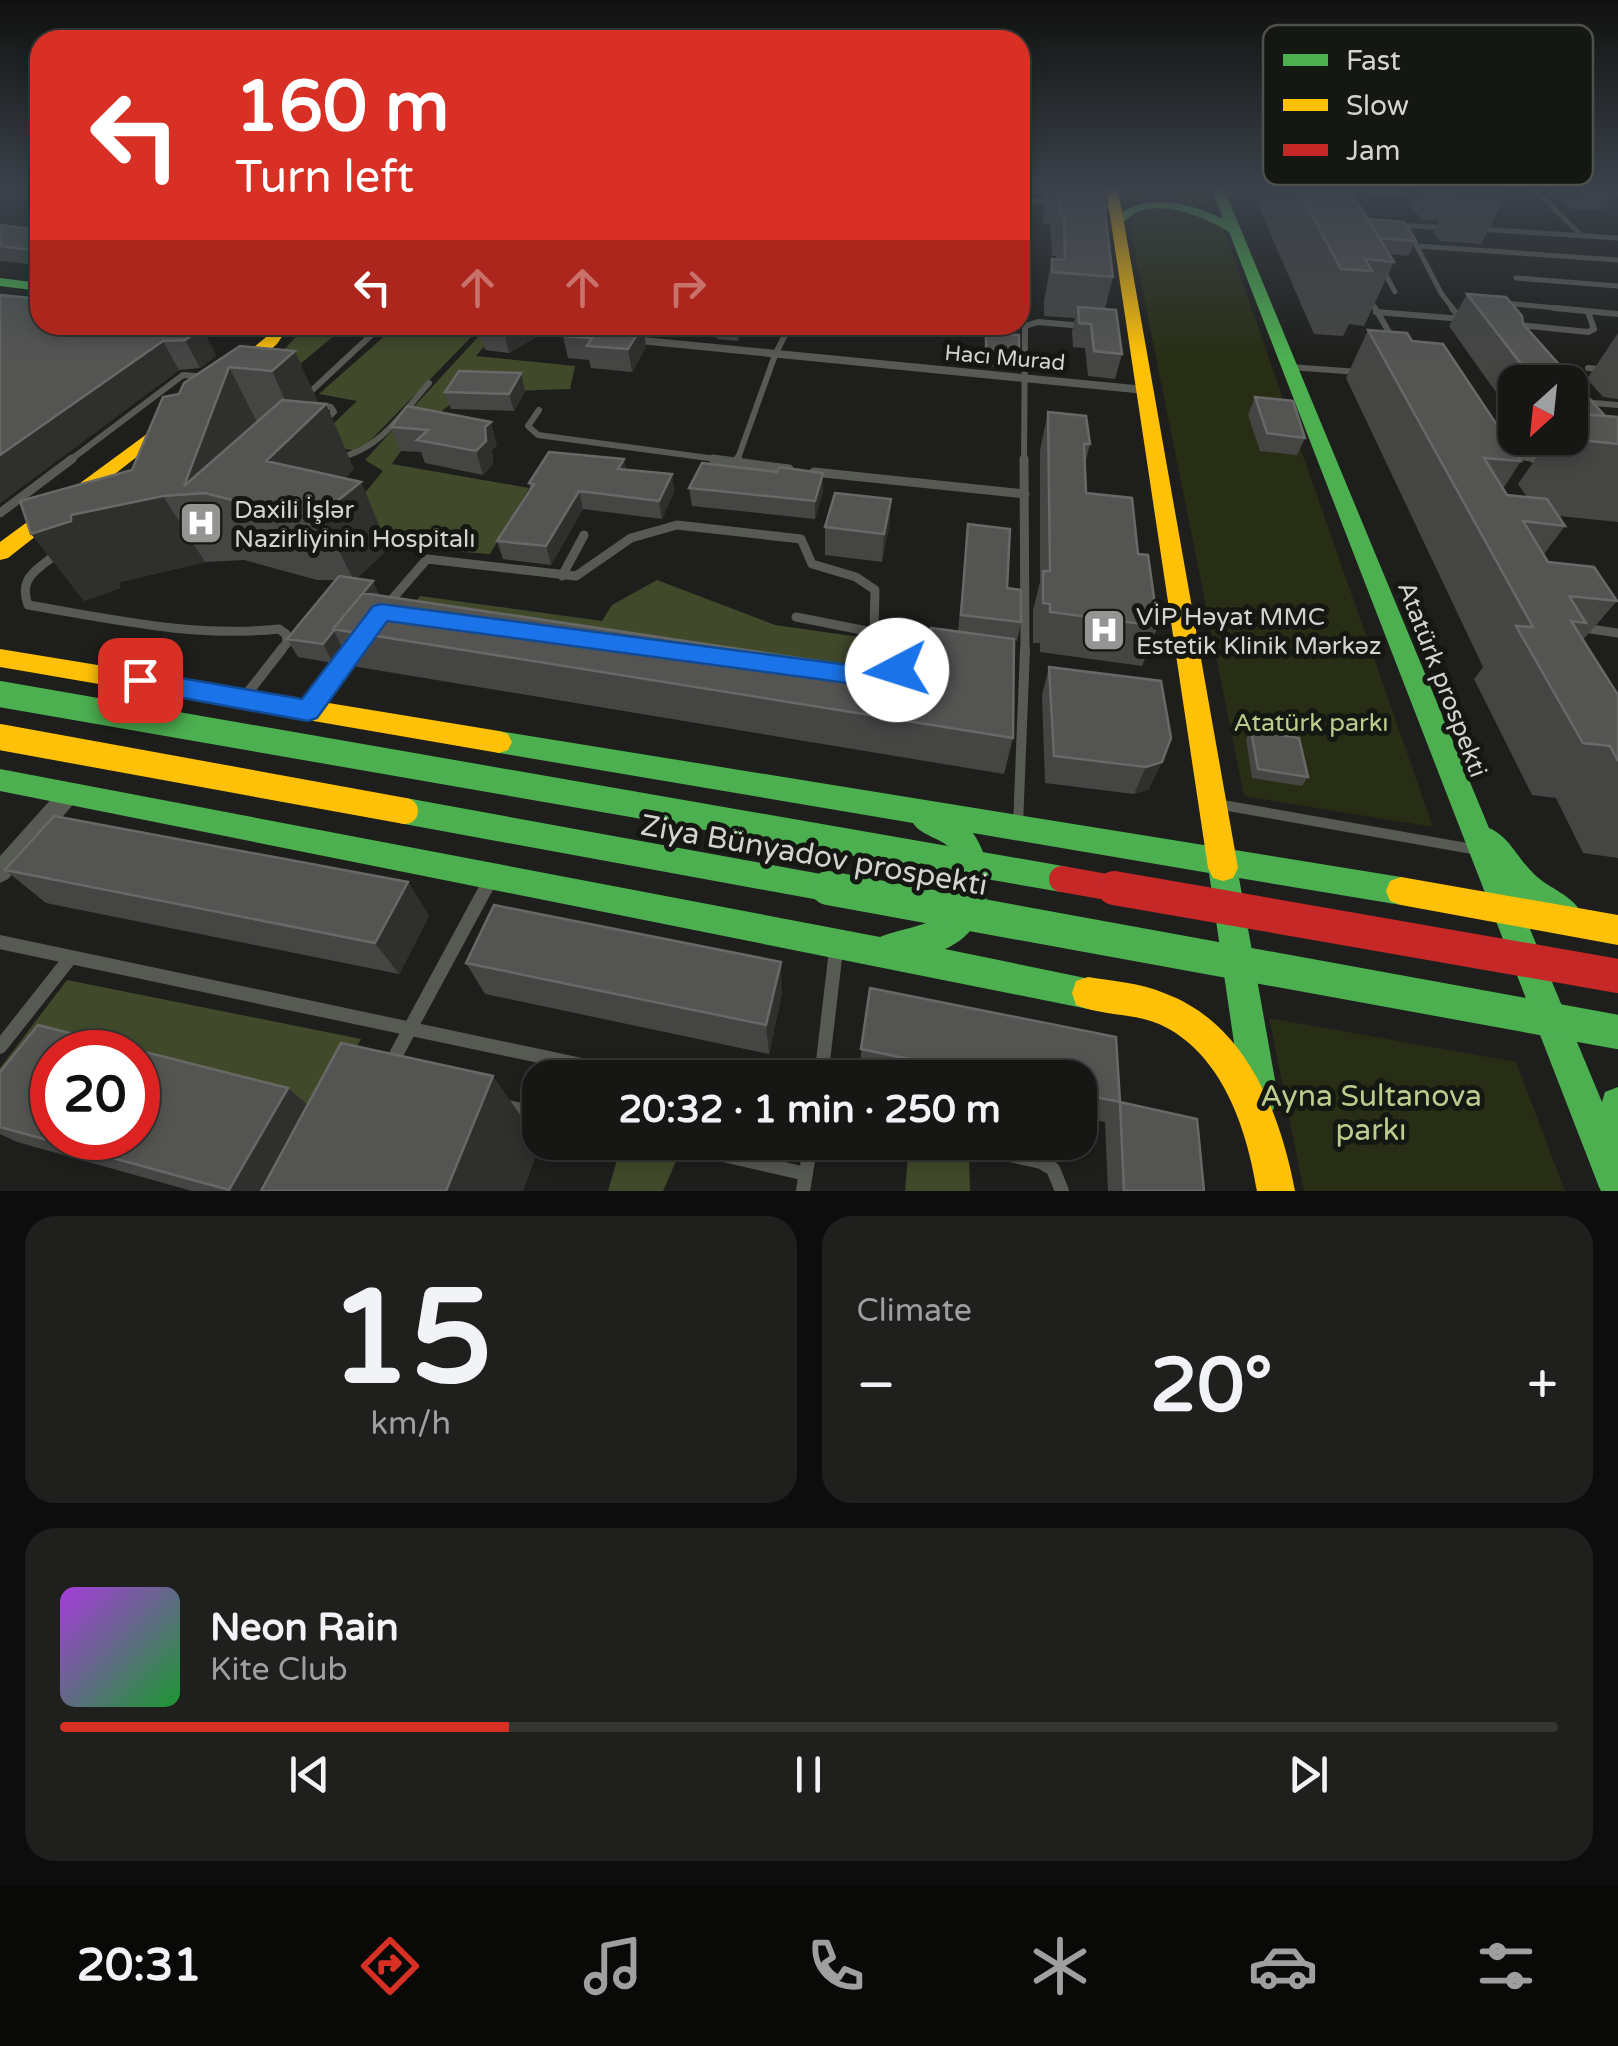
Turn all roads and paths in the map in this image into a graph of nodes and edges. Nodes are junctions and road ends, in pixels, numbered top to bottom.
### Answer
1 (1123, 245) edge
2 (1240, 245) edge
3 (1418, 246) joint
4 (1618, 260) edge
5 (1367, 274) edge
6 (1516, 278) dead end
7 (0, 282) edge
8 (1360, 283) edge
9 (30, 286) edge
10 (1618, 286) edge
11 (1394, 292) edge
12 (1491, 304) edge
13 (1376, 312) junction
14 (1588, 312) junction
15 (1618, 314) edge
16 (1461, 319) junction
17 (1479, 321) edge
18 (1030, 324) edge
19 (1516, 325) edge
20 (1097, 327) edge
21 (275, 335) edge
22 (371, 335) edge
23 (594, 335) edge
24 (785, 335) edge
25 (1024, 335) edge
26 (1396, 344) edge
27 (774, 355) junction
28 (1290, 367) junction
29 (1588, 368) dead end
30 (1618, 371) edge
31 (1363, 372) dead end
32 (1022, 379) junction
33 (224, 380) junction
34 (429, 383) dead end
35 (1145, 390) junction
36 (1588, 402) edge
37 (1618, 405) edge
38 (1588, 406) edge
39 (539, 410) dead end
40 (1596, 414) edge
41 (311, 434) edge
42 (324, 455) dead end
43 (1495, 455) edge
44 (1564, 462) dead end
45 (736, 464) junction
46 (1025, 494) junction
47 (0, 513) edge
48 (584, 535) dead end
49 (72, 542) edge
50 (0, 553) edge
51 (562, 576) junction
52 (397, 614) edge
53 (796, 616) dead end
54 (1580, 627) edge
55 (874, 633) junction
56 (1618, 633) edge
57 (360, 640) edge
58 (904, 640) junction
59 (956, 648) edge
60 (1008, 655) edge
61 (1025, 657) junction
62 (0, 658) edge
63 (884, 679) edge
64 (0, 694) edge
65 (244, 697) junction
66 (308, 710) junction
67 (0, 737) edge
68 (0, 780) edge
69 (1453, 783) junction
70 (70, 793) junction
71 (1212, 802) junction
72 (882, 806) junction
73 (1018, 828) junction
74 (1480, 850) junction
75 (1220, 858) junction
76 (0, 872) edge
77 (493, 876) junction
78 (1504, 908) junction
79 (1580, 923) junction
80 (1618, 930) edge
81 (0, 942) edge
82 (837, 942) junction
83 (881, 950) junction
84 (71, 958) junction
85 (1618, 976) edge
86 (408, 1031) junction
87 (1618, 1032) edge
88 (0, 1047) edge
89 (553, 1060) edge
90 (823, 1060) edge
91 (383, 1078) edge
92 (488, 1102) edge
93 (1618, 1105) edge
94 (522, 1110) edge
95 (1618, 1159) edge
96 (745, 1160) edge
97 (809, 1160) edge
98 (1032, 1160) edge
99 (1271, 1164) junction
100 (806, 1174) junction
101 (1618, 1187) edge
102 (803, 1191) edge
103 (1062, 1191) edge
104 (1276, 1191) edge

1 - 35 main road
2 - 28 main road, Atatürk prospekti
3 - 4 lane
3 - 16 lane
5 - 11 lane
6 - 10 lane
7 - 9 main road
8 - 13 lane
12 - 14 lane
13 - 16 lane
13 - 26 lane
14 - 15 lane
14 - 19 lane
16 - 17 lane
18 - 20 lane
21 - 33 main road
22 - 41 lane
23 - 27 street, Hacı Murad
24 - 27 lane
25 - 32 lane
27 - 32 street, Hacı Murad
27 - 45 lane
28 - 31 lane
28 - 69 main road, Atatürk prospekti
29 - 30 lane
32 - 35 street, Hacı Murad
32 - 46 lane
33 - 47 lane
33 - 50 main road
34 - 42 lane
35 - 71 main road
36 - 37 lane
38 - 40 lane
39 - 45 lane
43 - 44 lane
45 - 46 lane
46 - 61 lane
48 - 51 lane
49 - 65 lane
51 - 52 lane
51 - 55 lane
53 - 55 lane
54 - 56 lane
55 - 58 lane
57 - 66 lane
58 - 59 lane
58 - 63 lane
60 - 61 lane
61 - 73 lane
62 - 65 main road
64 - 85 main road, Ziya Bünyadov prospekti, bridge
65 - 66 main road
66 - 72 main road
67 - 87 main road, Ziya Bünyadov prospekti, bridge
68 - 70 main road
69 - 74 main road, Atatürk prospekti
69 - 79 main road
70 - 76 street
70 - 77 main road
71 - 74 lane
71 - 75 main road
72 - 73 main road
72 - 83 main road
73 - 75 main road
74 - 78 main road, Atatürk prospekti
75 - 78 main road
75 - 99 main road
77 - 82 main road
77 - 86 lane
78 - 79 main road
78 - 101 main road, Atatürk prospekti
79 - 80 main road
81 - 84 lane
82 - 83 main road
82 - 90 lane
83 - 99 main road
84 - 86 lane
84 - 88 lane
86 - 89 lane
86 - 91 lane
92 - 94 lane
93 - 95 main road
96 - 100 lane
97 - 100 lane
98 - 103 lane
99 - 104 main road
100 - 102 lane

